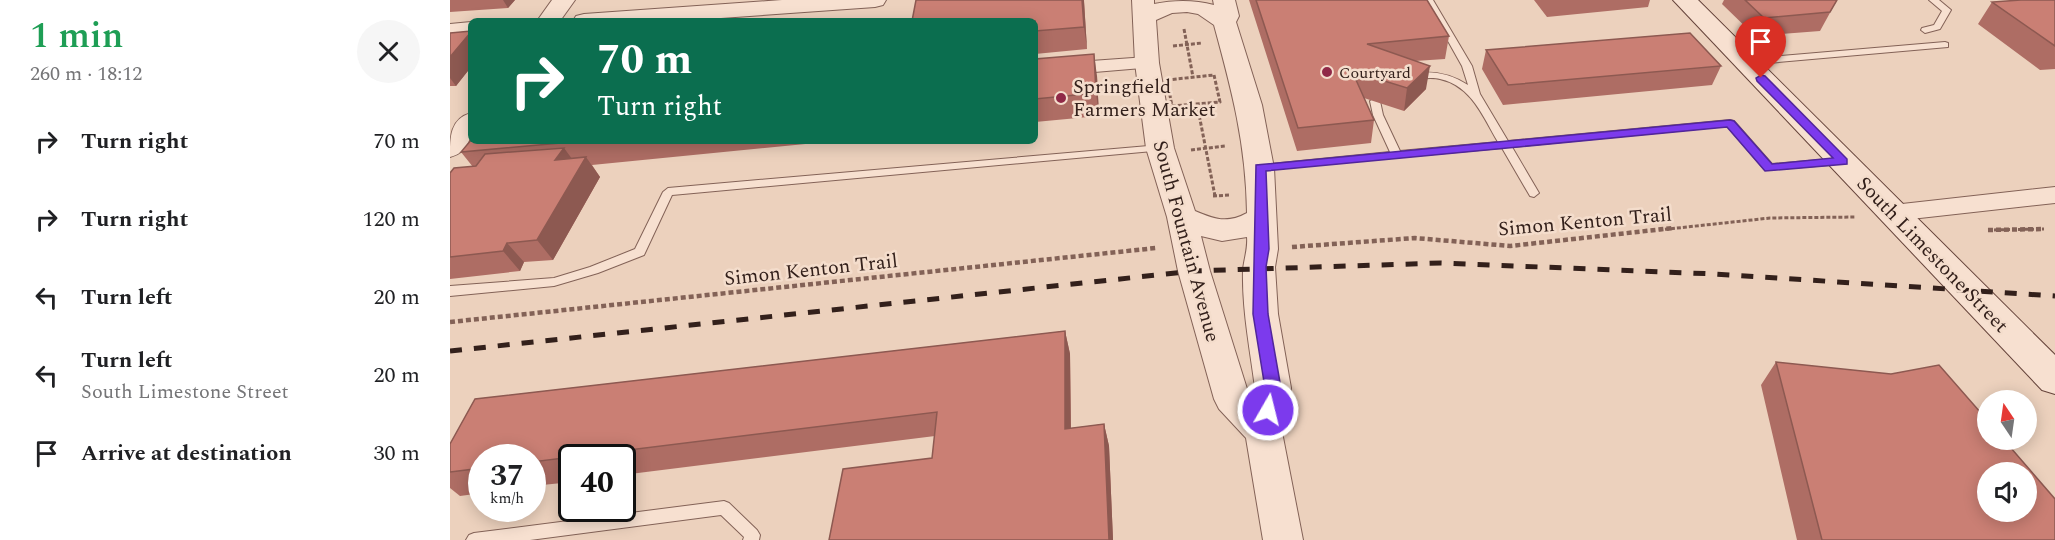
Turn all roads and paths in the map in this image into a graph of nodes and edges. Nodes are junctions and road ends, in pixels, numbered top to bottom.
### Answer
1 (564, 0) edge
2 (875, 0) edge
3 (1429, 0) edge
4 (1685, 0) edge
5 (1933, 0) edge
6 (1144, 8) edge
7 (1225, 11) edge
8 (550, 18) edge
9 (626, 18) edge
10 (1182, 23) dead end
11 (468, 29) edge
12 (450, 31) edge
13 (1204, 43) dead end
14 (1186, 45) junction
15 (1169, 46) dead end
16 (1745, 62) junction
17 (1147, 63) junction
18 (1038, 71) edge
19 (1193, 77) junction
20 (1399, 79) edge
21 (1475, 94) junction
22 (1375, 101) edge
23 (1197, 104) junction
24 (468, 125) edge
25 (1506, 144) junction
26 (1227, 146) dead end
27 (450, 148) edge
28 (1206, 148) junction
29 (1173, 149) junction
30 (1397, 155) junction
31 (1842, 161) junction
32 (1260, 168) junction
33 (1534, 193) dead end
34 (1236, 194) dead end
35 (2055, 195) edge
36 (1215, 196) junction
37 (1206, 197) dead end
38 (1879, 214) junction
39 (1182, 217) junction
40 (1262, 218) junction
41 (2044, 229) dead end
42 (1976, 230) dead end
43 (1289, 247) dead end
44 (1158, 248) dead end
45 (450, 291) edge
46 (450, 322) edge
47 (2055, 379) edge
48 (1263, 432) junction
49 (474, 540) edge
50 (751, 540) edge
51 (1283, 540) edge

1 - 8 street
2 - 9 street
3 - 21 lane
4 - 16 main road, South Limestone Street
5 - 16 lane
6 - 7 street
6 - 17 street, South Fountain Avenue
7 - 32 street
10 - 14 path
11 - 12 street
13 - 14 path
14 - 15 path
14 - 19 path
16 - 31 main road, South Limestone Street
17 - 18 street
17 - 29 street, South Fountain Avenue
19 - 23 path
19 - 23 path
20 - 21 lane
21 - 25 lane
22 - 30 lane
23 - 28 path
24 - 27 street
25 - 30 lane
25 - 31 lane
25 - 33 lane
26 - 28 path
28 - 29 path
28 - 36 path
29 - 39 street, South Fountain Avenue
29 - 45 lane
30 - 32 lane
31 - 38 main road, South Limestone Street
32 - 40 street
34 - 36 path
35 - 38 street
36 - 37 path
38 - 43 path, Simon Kenton Trail
38 - 47 main road, South Limestone Street
39 - 40 street
39 - 48 street, South Fountain Avenue
40 - 48 street
41 - 42 path
44 - 46 path, Simon Kenton Trail
48 - 51 street
49 - 50 lane

